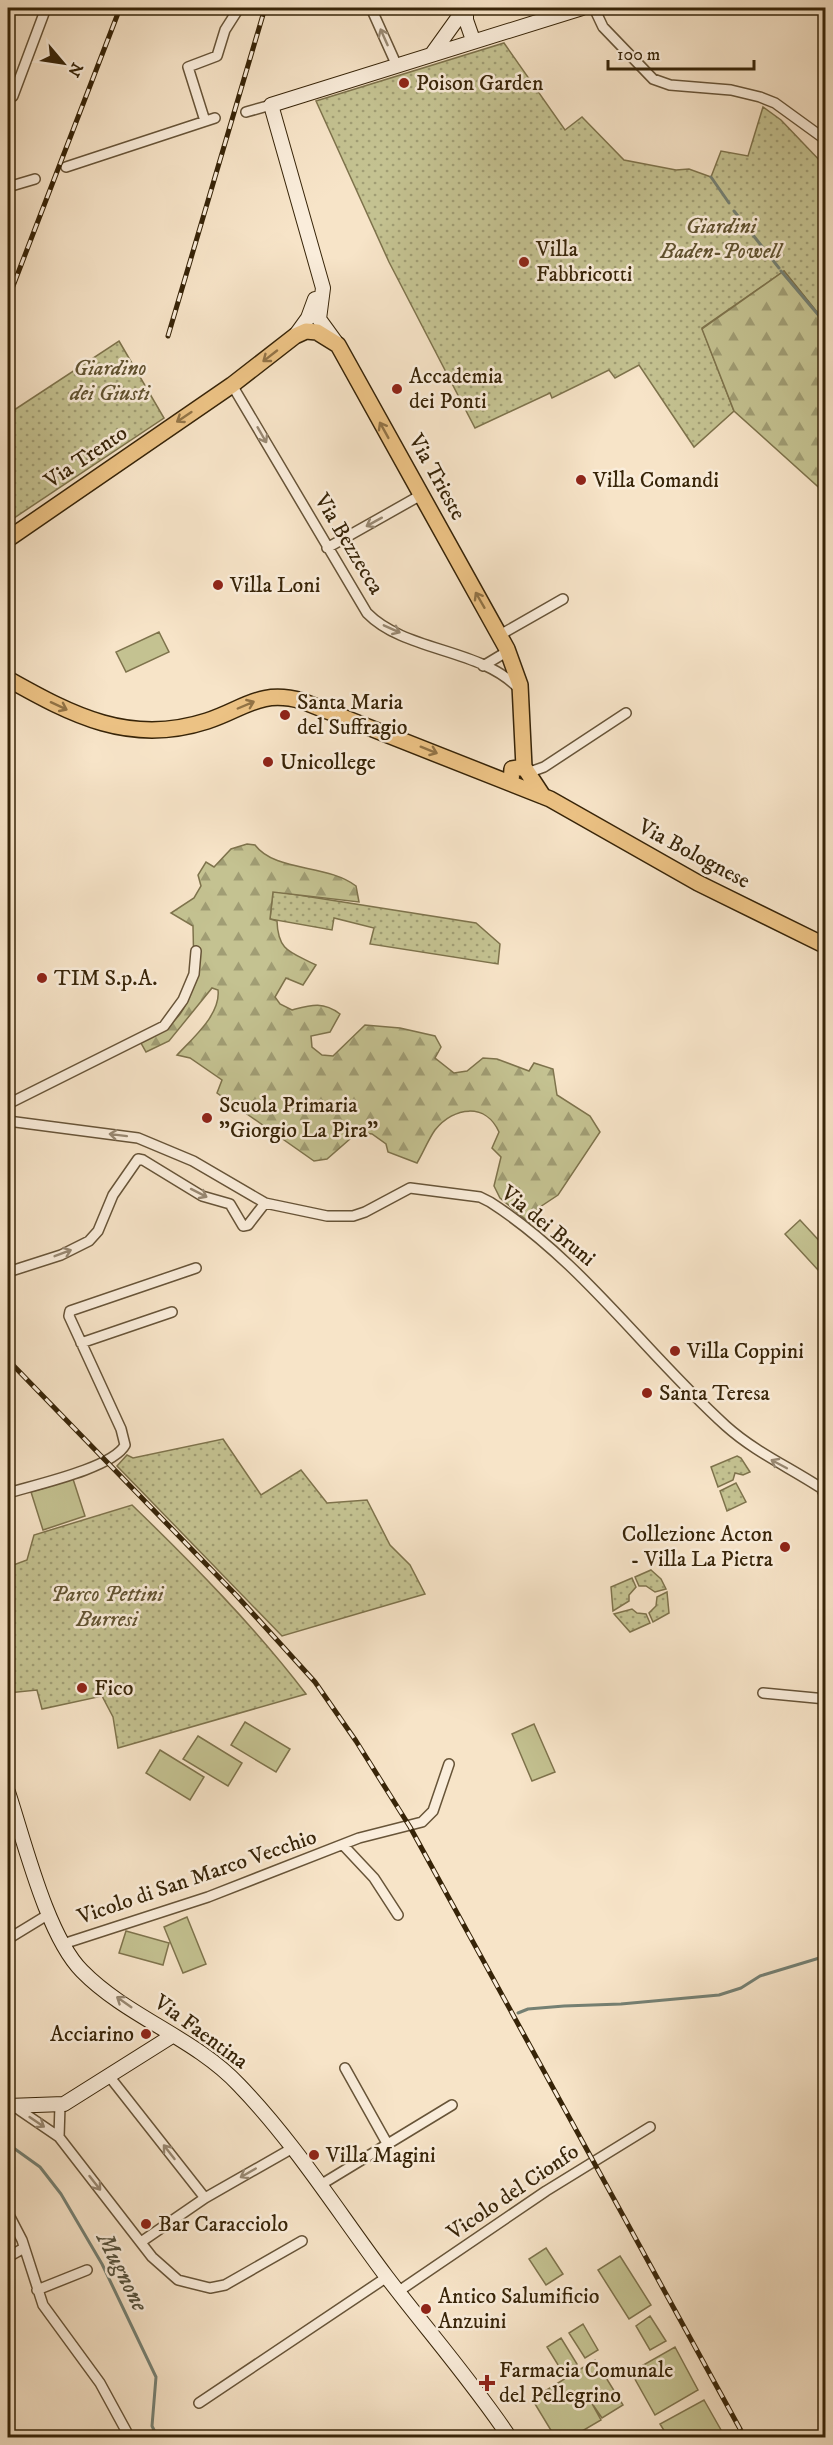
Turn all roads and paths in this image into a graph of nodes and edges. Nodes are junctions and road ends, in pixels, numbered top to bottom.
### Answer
1 (46, 8) edge
2 (239, 8) edge
3 (370, 8) edge
4 (465, 8) edge
5 (582, 8) edge
6 (594, 8) edge
7 (453, 24) junction
8 (473, 40) junction
9 (458, 45) junction
10 (432, 54) junction
11 (397, 66) junction
12 (10, 95) edge
13 (271, 105) junction
14 (246, 112) dead end
15 (215, 118) dead end
16 (205, 121) junction
17 (825, 140) edge
18 (66, 167) dead end
19 (35, 179) dead end
20 (8, 187) edge
21 (319, 279) junction
22 (302, 333) junction
23 (335, 341) junction
24 (232, 384) junction
25 (421, 495) junction
26 (8, 539) edge
27 (327, 548) junction
28 (563, 599) dead end
29 (500, 635) junction
30 (508, 651) junction
31 (483, 666) junction
32 (8, 679) edge
33 (521, 691) junction
34 (626, 713) dead end
35 (523, 777) junction
36 (825, 946) edge
37 (196, 951) dead end
38 (8, 1104) edge
39 (8, 1121) edge
40 (146, 1141) junction
41 (138, 1160) junction
42 (265, 1203) junction
43 (196, 1268) dead end
44 (8, 1272) edge
45 (172, 1312) dead end
46 (81, 1343) junction
47 (8, 1493) edge
48 (825, 1497) edge
49 (763, 1693) dead end
50 (825, 1699) edge
51 (449, 1764) dead end
52 (8, 1792) edge
53 (344, 1846) junction
54 (49, 1914) junction
55 (399, 1915) dead end
56 (8, 1939) edge
57 (63, 1944) junction
58 (172, 2036) junction
59 (345, 2068) dead end
60 (109, 2076) junction
61 (60, 2105) junction
62 (452, 2105) dead end
63 (11, 2107) edge
64 (650, 2127) dead end
65 (59, 2137) junction
66 (388, 2145) junction
67 (291, 2149) junction
68 (322, 2184) junction
69 (205, 2198) junction
70 (8, 2213) edge
71 (302, 2241) dead end
72 (141, 2242) junction
73 (24, 2248) junction
74 (8, 2257) edge
75 (87, 2270) dead end
76 (387, 2277) junction
77 (37, 2290) junction
78 (399, 2291) junction
79 (199, 2403) dead end
80 (130, 2438) edge
81 (510, 2438) edge

1 - 12 street
2 - 16 street
11 -> 3 street
4 - 7 street
4 - 8 street
5 - 8 street
6 - 17 street
7 - 9 street
7 - 10 street
8 - 9 street
9 - 10 street
10 - 11 street
11 - 13 street
13 - 14 street
13 - 21 street, Via Trieste
15 - 16 street
16 - 18 street
19 - 20 street
21 - 22 street
21 - 23 street, Via Trieste
22 - 23 main road
22 -> 24 main road, Via Trento
25 -> 23 main road, Via Trieste
24 -> 26 main road, Via Trento
24 -> 27 street, Via Bezzecca
25 -> 27 street
29 -> 25 main road, Via Trieste
27 -> 31 street, Via Bezzecca
28 - 29 street
29 - 30 main road, Via Trieste
30 - 31 street
30 - 33 main road, Via Trieste
31 - 33 street, Via Bezzecca
32 -> 35 main road, Via Bolognese
33 - 35 main road, Via Trieste
34 - 35 street
35 - 36 main road, Via Bolognese
37 - 38 street
40 -> 39 street, Via dei Bruni
40 - 41 street
40 - 42 street, Via dei Bruni
41 -> 42 street
44 -> 41 street
48 -> 42 street, Via dei Bruni
43 - 46 street
45 - 46 street
46 - 47 street
49 - 50 street
51 - 53 street, Vicolo di San Marco Vecchio
52 - 54 street, Via Faentina
53 - 55 street, Vicolo di San Marco Vecchio
53 - 57 street, Vicolo di San Marco Vecchio
54 - 56 street
54 - 57 street, Via Faentina
58 -> 57 street, Via Faentina
58 - 60 street
58 - 67 street, Via Faentina
59 - 66 street
60 - 61 street
69 -> 60 street
61 - 63 street
61 - 65 street
62 - 66 street
63 -> 65 street
64 - 78 street, Vicolo del Cionfo
65 -> 72 street
66 - 68 street
67 - 68 street, Via Faentina
67 -> 69 street
68 - 76 street, Via Faentina
69 - 72 street
70 - 73 street
71 - 72 street
73 - 74 street
73 - 77 street
75 - 77 street
76 - 78 street, Via Faentina
76 - 79 street
77 - 80 street
78 - 81 street, Via Faentina

